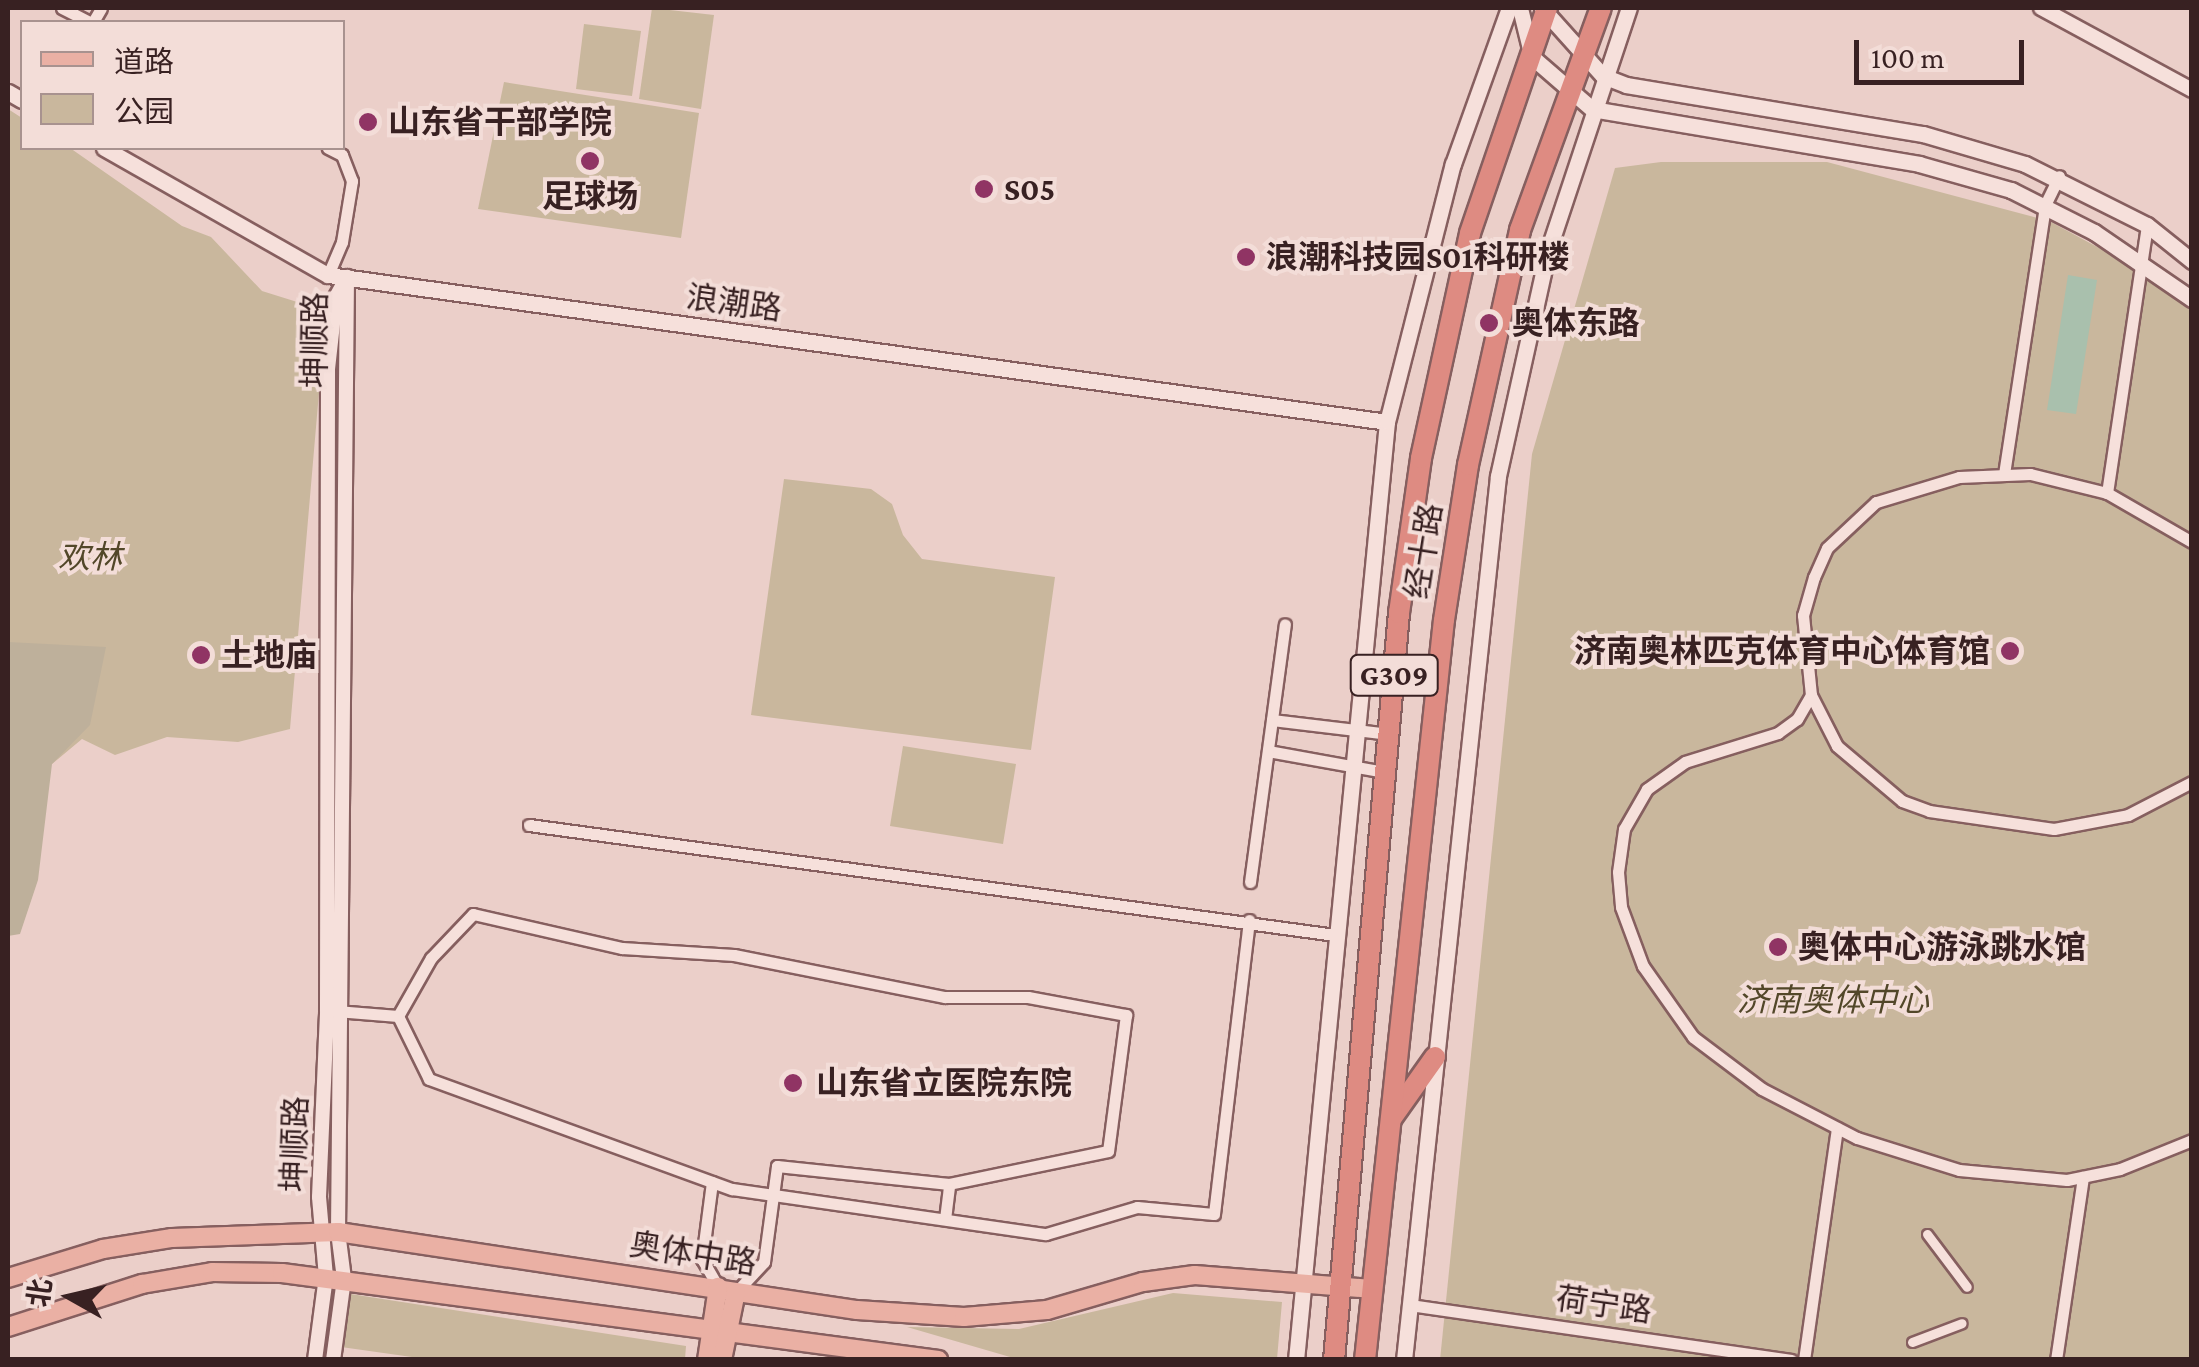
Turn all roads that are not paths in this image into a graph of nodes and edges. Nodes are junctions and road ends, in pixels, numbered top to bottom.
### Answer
1 (62, 8) edge
2 (1510, 8) edge
3 (1520, 8) edge
4 (1545, 8) edge
5 (1602, 8) edge
6 (1629, 8) edge
7 (2042, 8) edge
8 (87, 20) edge
9 (1584, 54) junction
10 (1532, 57) junction
11 (1603, 76) junction
12 (2192, 90) edge
13 (1568, 95) junction
14 (1592, 109) junction
15 (108, 150) edge
16 (332, 150) edge
17 (2059, 176) junction
18 (2044, 205) junction
19 (2147, 224) junction
20 (2192, 261) edge
21 (2141, 262) junction
22 (328, 275) junction
23 (347, 277) junction
24 (2192, 300) edge
25 (1387, 422) junction
26 (2004, 474) junction
27 (2107, 493) junction
28 (2192, 542) edge
29 (1285, 624) dead end
30 (1811, 695) junction
31 (1272, 720) junction
32 (1353, 730) junction
33 (1388, 734) junction
34 (1268, 752) junction
35 (1350, 766) junction
36 (1386, 772) junction
37 (2192, 782) edge
38 (528, 825) dead end
39 (1250, 882) dead end
40 (1249, 920) junction
41 (1335, 935) junction
42 (326, 1011) junction
43 (344, 1012) junction
44 (398, 1016) junction
45 (1435, 1057) junction
46 (1390, 1121) junction
47 (1837, 1128) junction
48 (2192, 1140) edge
49 (2083, 1177) junction
50 (712, 1182) junction
51 (950, 1184) junction
52 (773, 1195) junction
53 (945, 1219) junction
54 (329, 1232) junction
55 (1928, 1234) dead end
56 (8, 1278) edge
57 (335, 1278) junction
58 (1340, 1284) junction
59 (1964, 1284) dead end
60 (1303, 1285) junction
61 (727, 1289) junction
62 (1371, 1289) junction
63 (1410, 1305) junction
64 (1959, 1324) dead end
65 (8, 1327) edge
66 (719, 1331) junction
67 (1912, 1342) dead end
68 (316, 1360) edge
69 (332, 1360) edge
70 (707, 1360) edge
71 (722, 1360) edge
72 (938, 1360) edge
73 (1296, 1360) edge
74 (1334, 1360) edge
75 (1364, 1360) edge
76 (1404, 1360) edge
77 (1791, 1360) edge
78 (1804, 1360) edge
79 (2056, 1360) edge

1 - 8 street
2 - 25 main road, 经十路
3 - 10 main road
4 - 9 main road
4 - 10 highway, 经十路 / G309
5 - 9 highway, 经十路 / G309
6 - 11 main road
7 - 12 street
9 - 11 main road
9 - 13 highway, 经十路 / G309
10 - 13 main road
10 - 33 highway, 经十路 / G309
11 - 14 main road, 经十路
11 - 17 main road
13 - 14 main road
13 - 46 highway, 经十路 / G309
14 - 18 main road
14 - 45 main road, 经十路
15 - 22 main road, 浪潮路
16 - 22 street
17 - 18 street
17 - 19 main road
18 - 21 main road
18 - 26 street
19 - 20 main road
19 - 21 street
21 - 24 main road
21 - 27 street
22 - 23 main road, 浪潮路
23 - 25 main road, 浪潮路
23 - 42 street, 坤顺路
23 - 43 street, 坤顺路
25 - 32 main road, 经十路
26 - 27 street
26 - 30 street
27 - 28 street
29 - 31 street
30 - 37 street
30 - 47 street
31 - 32 street
31 - 34 street
32 - 33 street
32 - 35 main road, 经十路
33 - 36 highway, 经十路 / G309
34 - 35 street
34 - 39 street
35 - 36 street
35 - 41 main road, 经十路
36 - 58 highway, 经十路 / G309
38 - 40 street
40 - 41 street
40 - 53 street
41 - 60 main road, 经十路
42 - 43 street
42 - 54 street, 坤顺路
43 - 44 street
43 - 54 street, 坤顺路
44 - 50 street
44 - 51 street
45 - 46 highway
45 - 63 main road, 经十路
46 - 62 highway, 经十路 / G309
47 - 49 street
47 - 78 street
48 - 49 street
49 - 79 street
50 - 52 street
50 - 61 street
51 - 52 street
51 - 53 street
52 - 53 street
52 - 61 street
54 - 56 main road, 奥体中路
54 - 57 street, 坤顺路
54 - 61 main road, 奥体中路
55 - 59 street
57 - 65 main road
57 - 66 main road
57 - 68 street, 坤顺路
57 - 69 street, 坤顺路
58 - 60 main road, 奥体中路
58 - 62 main road, 奥体中路
58 - 74 highway, 经十路 / G309
60 - 61 main road, 奥体中路
60 - 73 main road, 经十路
61 - 66 main road
62 - 75 highway, 经十路 / G309
63 - 76 main road, 经十路
63 - 77 street, 荷宁路
64 - 67 street
66 - 70 main road
66 - 71 main road
66 - 72 main road

